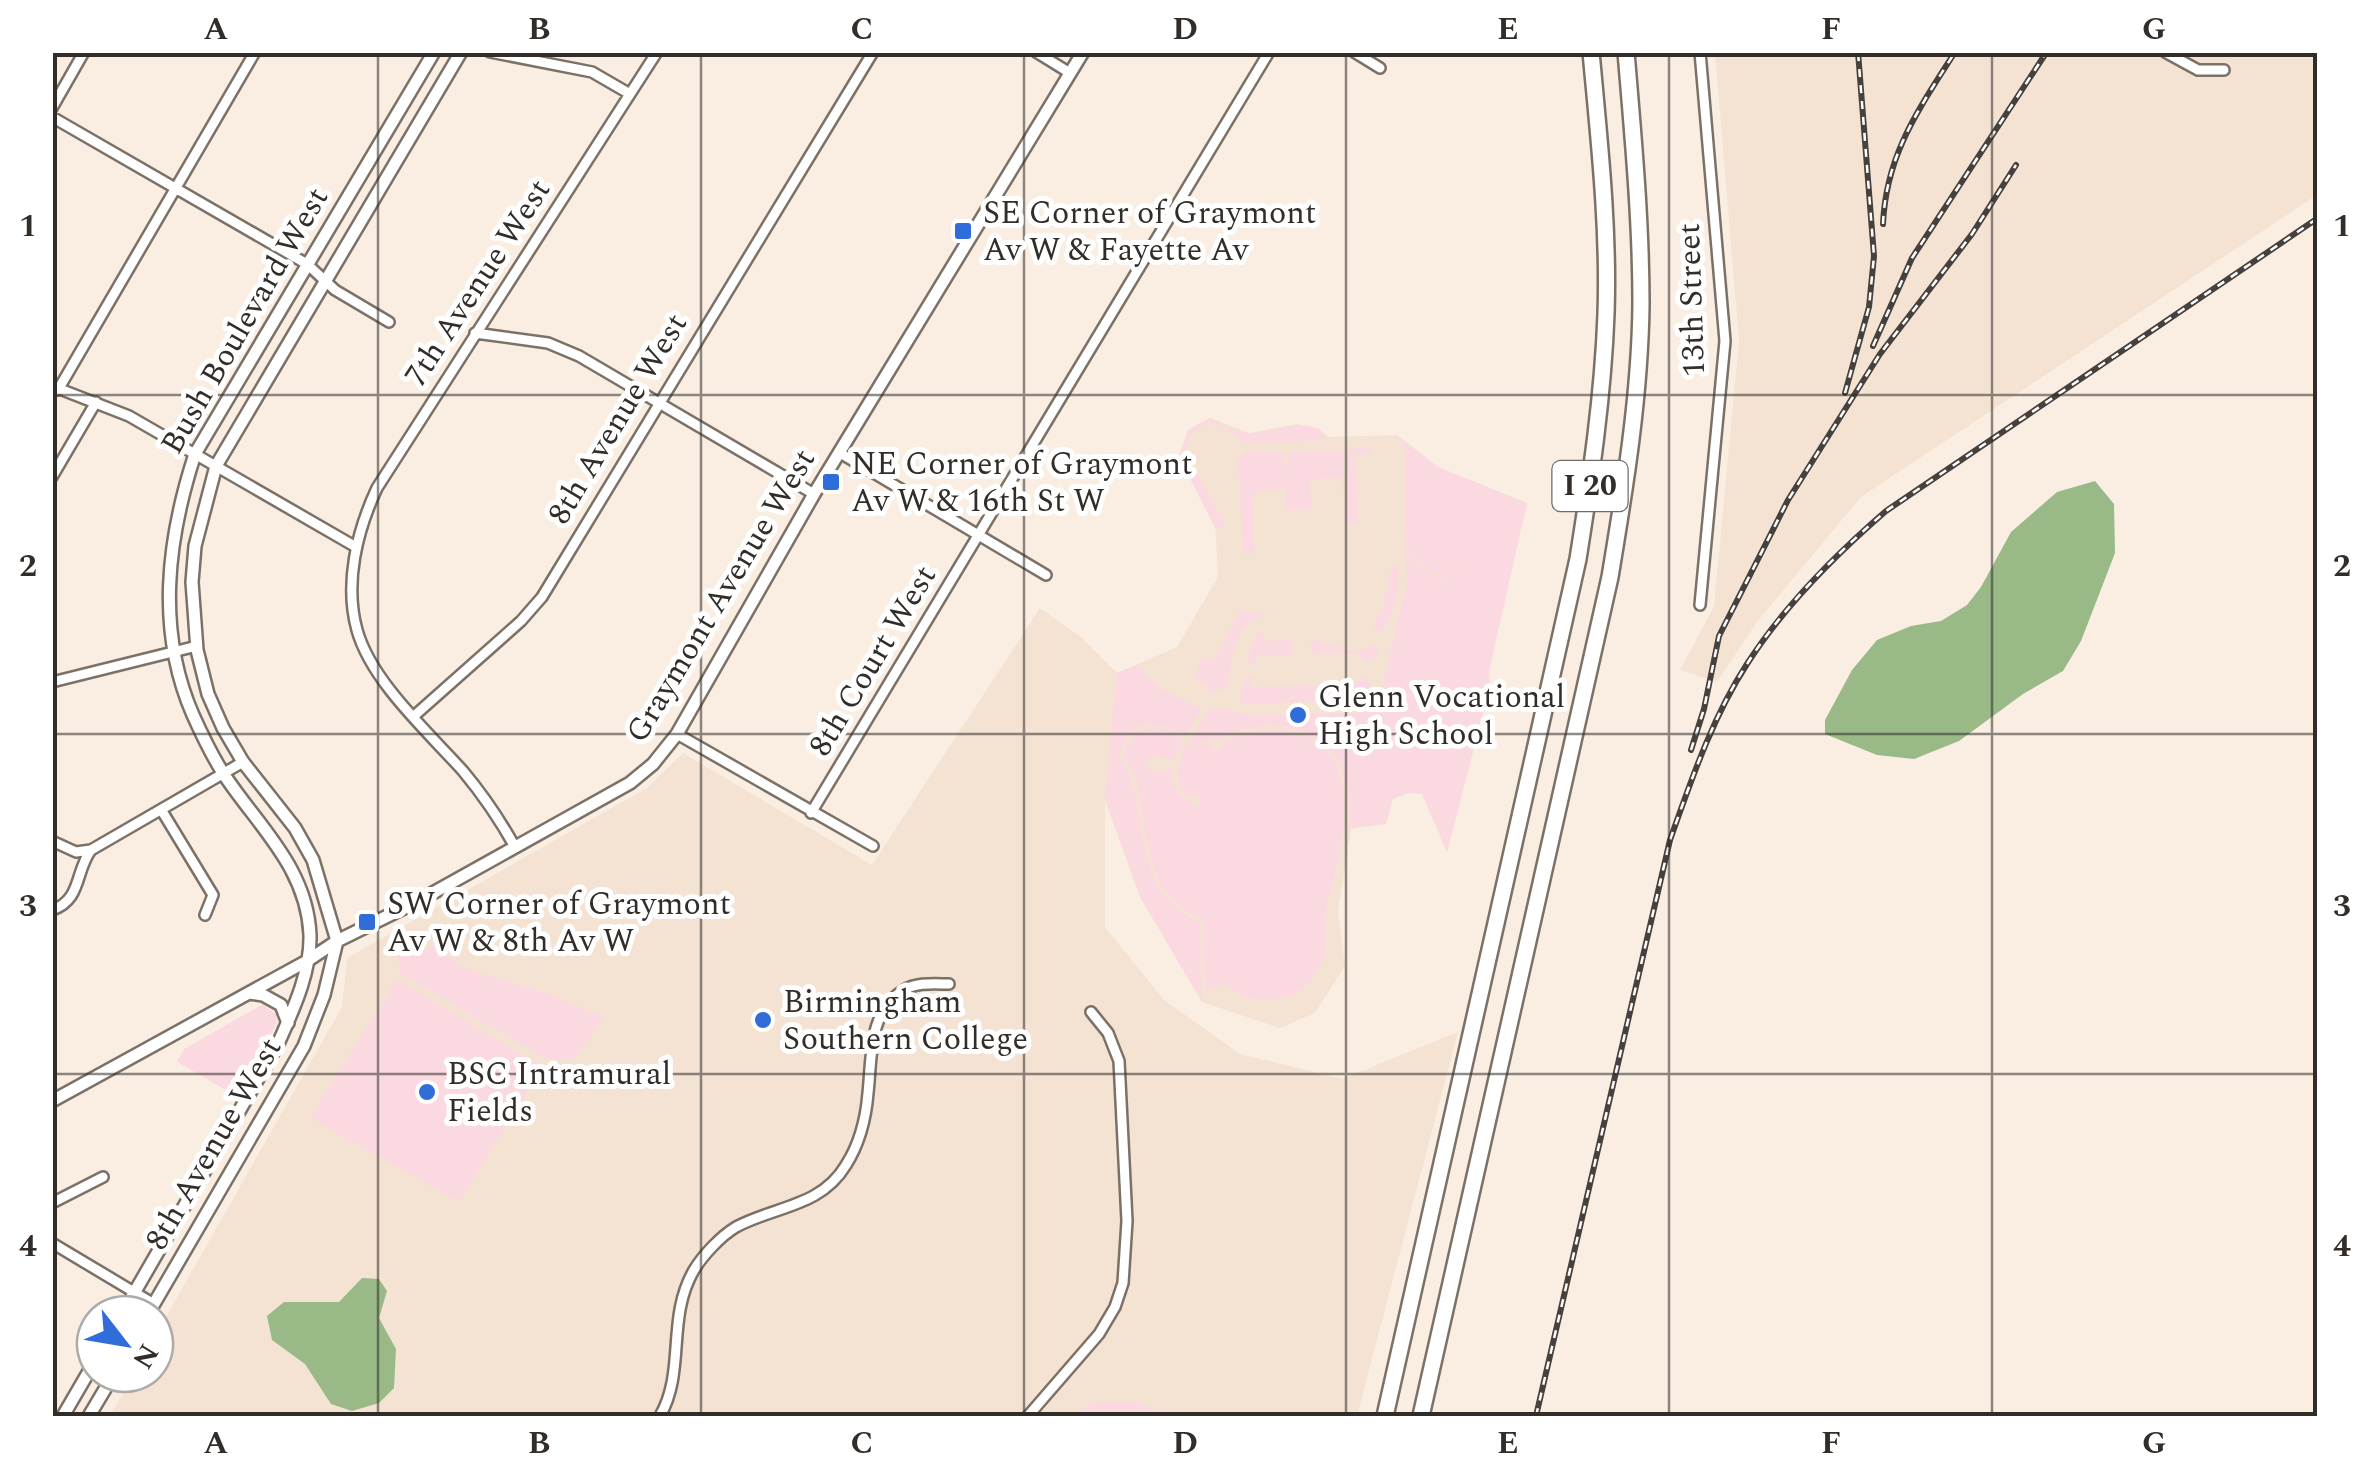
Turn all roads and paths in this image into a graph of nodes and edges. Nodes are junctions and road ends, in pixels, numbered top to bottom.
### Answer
1 (84, 52) edge
2 (255, 52) edge
3 (434, 52) edge
4 (461, 52) edge
5 (490, 52) edge
6 (657, 52) edge
7 (873, 52) edge
8 (1036, 52) edge
9 (1083, 52) edge
10 (1269, 52) edge
11 (1354, 52) edge
12 (1591, 52) edge
13 (1626, 52) edge
14 (1700, 52) edge
15 (2165, 52) edge
16 (1380, 68) dead end
17 (2224, 70) dead end
18 (1070, 73) junction
19 (630, 94) junction
20 (52, 108) edge
21 (52, 117) edge
22 (176, 188) junction
23 (307, 264) junction
24 (324, 280) junction
25 (388, 322) dead end
26 (475, 334) junction
27 (55, 388) edge
28 (96, 402) junction
29 (660, 403) junction
30 (840, 453) junction
31 (195, 454) junction
32 (216, 466) junction
33 (52, 477) edge
34 (814, 494) junction
35 (978, 535) junction
36 (356, 548) junction
37 (1046, 574) dead end
38 (1700, 604) dead end
39 (196, 646) junction
40 (174, 651) junction
41 (52, 682) edge
42 (414, 716) junction
43 (677, 734) junction
44 (243, 762) junction
45 (224, 774) junction
46 (162, 811) junction
47 (811, 813) junction
48 (52, 841) edge
49 (873, 846) dead end
50 (515, 847) junction
51 (91, 850) junction
52 (52, 910) edge
53 (205, 915) dead end
54 (337, 941) junction
55 (308, 962) junction
56 (950, 984) dead end
57 (249, 993) junction
58 (1091, 1012) dead end
59 (288, 1023) junction
60 (52, 1101) edge
61 (104, 1177) dead end
62 (52, 1203) edge
63 (52, 1243) edge
64 (135, 1292) joint
65 (161, 1294) edge
66 (75, 1394) edge
67 (102, 1394) edge
68 (62, 1416) edge
69 (89, 1416) edge
70 (660, 1416) edge
71 (1028, 1416) edge
72 (1386, 1416) edge
73 (1421, 1416) edge

1 - 20 street
2 - 22 street
3 - 23 main road, Bush Boulevard West
4 - 24 main road, Bush Boulevard West
5 - 19 street
6 - 19 street, 7th Avenue West
7 - 29 street, 8th Avenue West
8 - 18 street
9 - 18 main road, Graymont Avenue West
10 - 35 street, 8th Court West
11 - 16 street
12 - 72 highway, I 20
13 - 73 highway, I 20
14 - 38 street, 13th Street
15 - 17 street
18 - 30 main road, Graymont Avenue West
19 - 26 street, 7th Avenue West
21 - 22 street
22 - 23 street
22 - 27 street
23 - 24 street
23 - 31 main road, Bush Boulevard West
24 - 25 street
24 - 32 main road, Bush Boulevard West
26 - 29 street
26 - 36 street, 7th Avenue West
27 - 28 street
28 - 31 street
28 - 33 street
29 - 34 street
29 - 42 street, 8th Avenue West
30 - 34 main road, Graymont Avenue West
30 - 35 street
31 - 32 street
31 - 40 main road, Bush Boulevard West
32 - 36 street
32 - 39 main road, Bush Boulevard West
34 - 43 main road, Graymont Avenue West
35 - 37 street
35 - 47 street, 8th Court West
36 - 42 street, 7th Avenue West
39 - 40 street
39 - 44 main road, Bush Boulevard West
40 - 41 street
40 - 45 main road, Bush Boulevard West
42 - 50 street, 7th Avenue West
43 - 47 street
43 - 50 main road, Graymont Avenue West
44 - 45 street
44 - 54 main road, Bush Boulevard West
45 - 46 street
45 - 55 main road, Bush Boulevard West
46 - 51 street
46 - 53 street
47 - 49 street
48 - 51 street
50 - 54 main road, Graymont Avenue West
51 - 52 street
54 - 55 main road, Graymont Avenue West
54 - 65 main road, 8th Avenue West
55 - 57 main road, Graymont Avenue West
55 - 59 main road, 8th Avenue West
56 - 70 street
57 - 59 main road
57 - 60 main road, Graymont Avenue West
58 - 71 street
59 - 64 main road, 8th Avenue West
61 - 62 street
63 - 64 street
66 - 68 main road
67 - 69 main road

